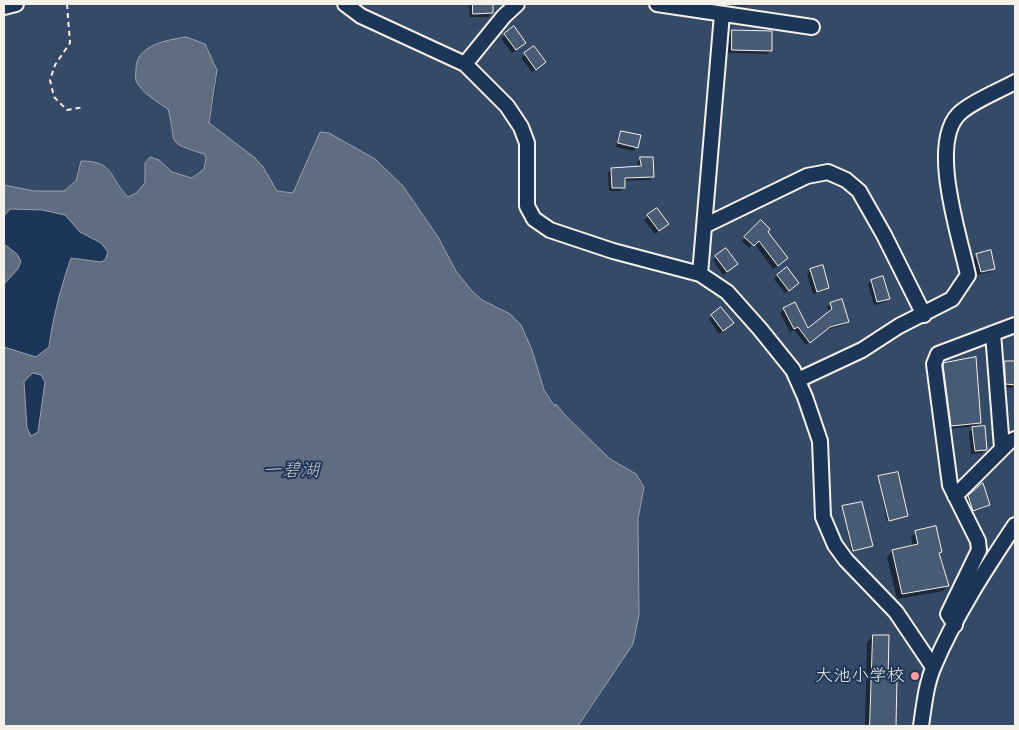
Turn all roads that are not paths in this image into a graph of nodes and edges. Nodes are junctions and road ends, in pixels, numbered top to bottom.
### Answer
1 (16, 4) edge
2 (346, 4) edge
3 (518, 4) edge
4 (657, 4) edge
5 (4, 7) edge
6 (722, 14) junction
7 (812, 27) dead end
8 (465, 64) junction
9 (1015, 82) edge
10 (704, 226) junction
11 (700, 274) junction
12 (924, 315) junction
13 (1015, 325) edge
14 (993, 333) junction
15 (798, 380) junction
16 (1015, 439) edge
17 (1002, 448) junction
18 (955, 496) junction
19 (1015, 525) edge
20 (954, 625) junction
21 (933, 666) junction
22 (921, 726) edge

1 - 5 street
2 - 8 street
3 - 8 street
4 - 6 street
6 - 7 street
6 - 10 street
8 - 11 street
9 - 12 street
10 - 11 street
10 - 12 street
11 - 15 street
12 - 15 street
13 - 14 street
14 - 17 street
14 - 18 street
15 - 21 street
16 - 17 street
17 - 18 street
18 - 20 street
19 - 20 street
20 - 21 street
21 - 22 street

